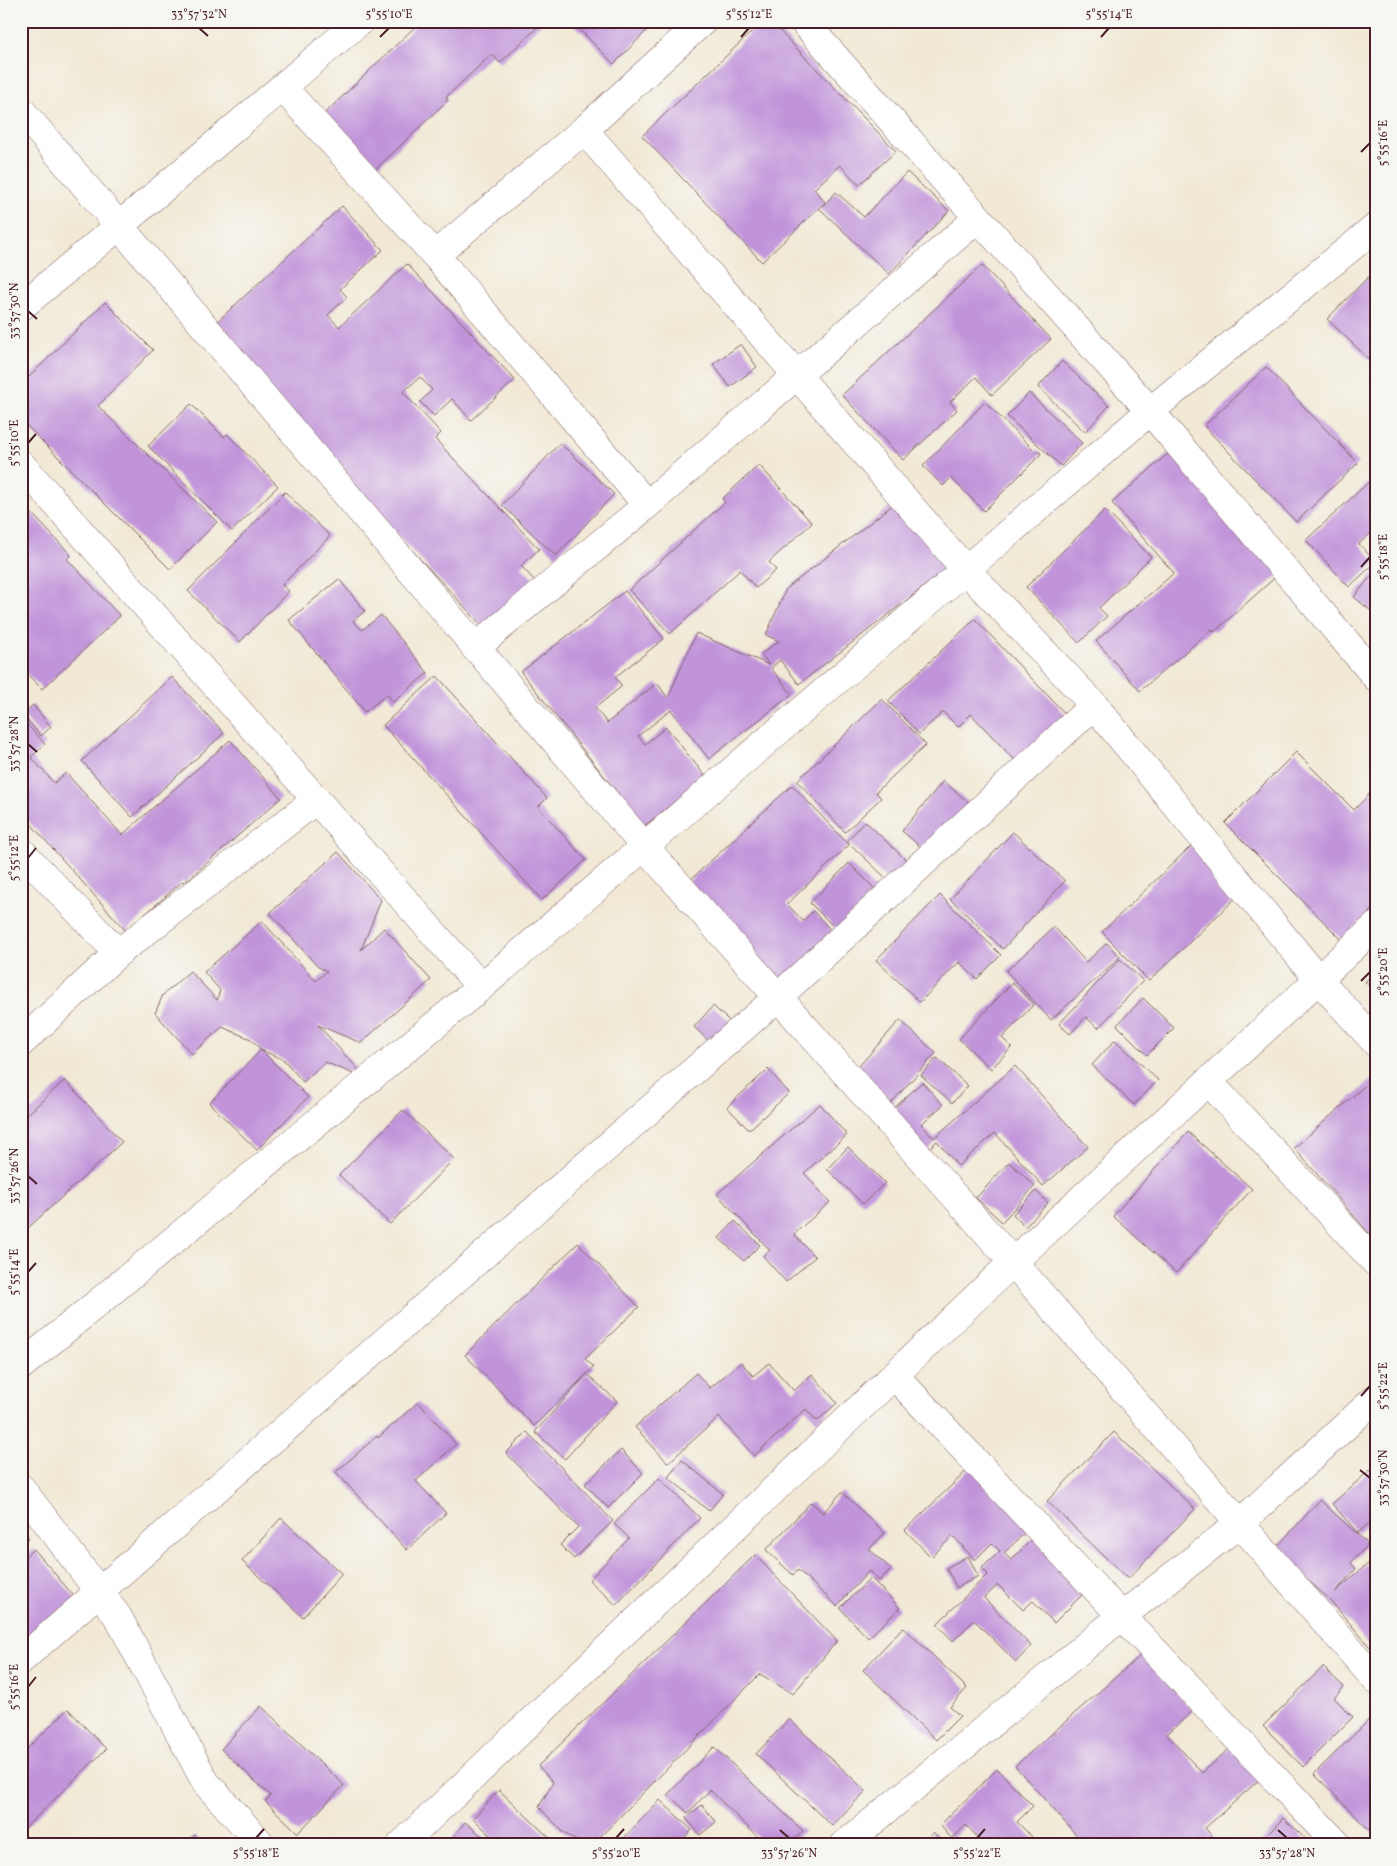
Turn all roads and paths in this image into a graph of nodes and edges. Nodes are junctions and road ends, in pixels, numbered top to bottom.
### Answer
1 (360, 21) edge
2 (703, 21) edge
3 (803, 21) edge
4 (283, 88) junction
5 (21, 110) edge
6 (584, 130) junction
7 (978, 218) junction
8 (120, 226) junction
9 (1376, 227) edge
10 (435, 255) junction
11 (21, 307) edge
12 (797, 375) junction
13 (1150, 411) junction
14 (21, 464) edge
15 (647, 505) junction
16 (966, 570) junction
17 (475, 648) junction
18 (1376, 677) edge
19 (1094, 705) junction
20 (316, 800) junction
21 (644, 846) junction
22 (21, 851) edge
23 (1376, 926) edge
24 (118, 953) junction
25 (1318, 979) junction
26 (480, 987) junction
27 (778, 998) junction
28 (21, 1043) edge
29 (1376, 1043) edge
30 (1208, 1081) junction
31 (1013, 1262) junction
32 (1376, 1263) edge
33 (21, 1366) edge
34 (894, 1375) junction
35 (1376, 1398) edge
36 (21, 1488) edge
37 (1240, 1523) junction
38 (99, 1592) junction
39 (1122, 1616) junction
40 (21, 1660) edge
41 (1376, 1680) edge
42 (262, 1845) edge
43 (401, 1845) edge
44 (844, 1845) edge
45 (1338, 1845) edge

1 - 4 street
2 - 6 street
3 - 7 street
4 - 8 street
4 - 10 street
5 - 8 street
6 - 10 street
6 - 12 street
7 - 12 street
7 - 13 street
8 - 11 street
8 - 17 street
9 - 13 street
10 - 15 street
12 - 15 street
12 - 16 street
13 - 16 street
13 - 18 street
14 - 20 street
15 - 17 street
16 - 19 street
16 - 21 street
17 - 21 street
19 - 25 street
19 - 27 street
20 - 24 street
20 - 26 street
21 - 26 street
21 - 27 street
22 - 24 street
23 - 25 street
24 - 28 street
25 - 29 street
25 - 30 street
26 - 33 street
27 - 31 street
27 - 38 street
30 - 31 street
30 - 32 street
31 - 34 street
31 - 37 street
34 - 39 street
34 - 43 street
35 - 37 street
36 - 38 street
37 - 39 street
37 - 41 street
38 - 40 street
38 - 42 street
39 - 44 street
39 - 45 street

